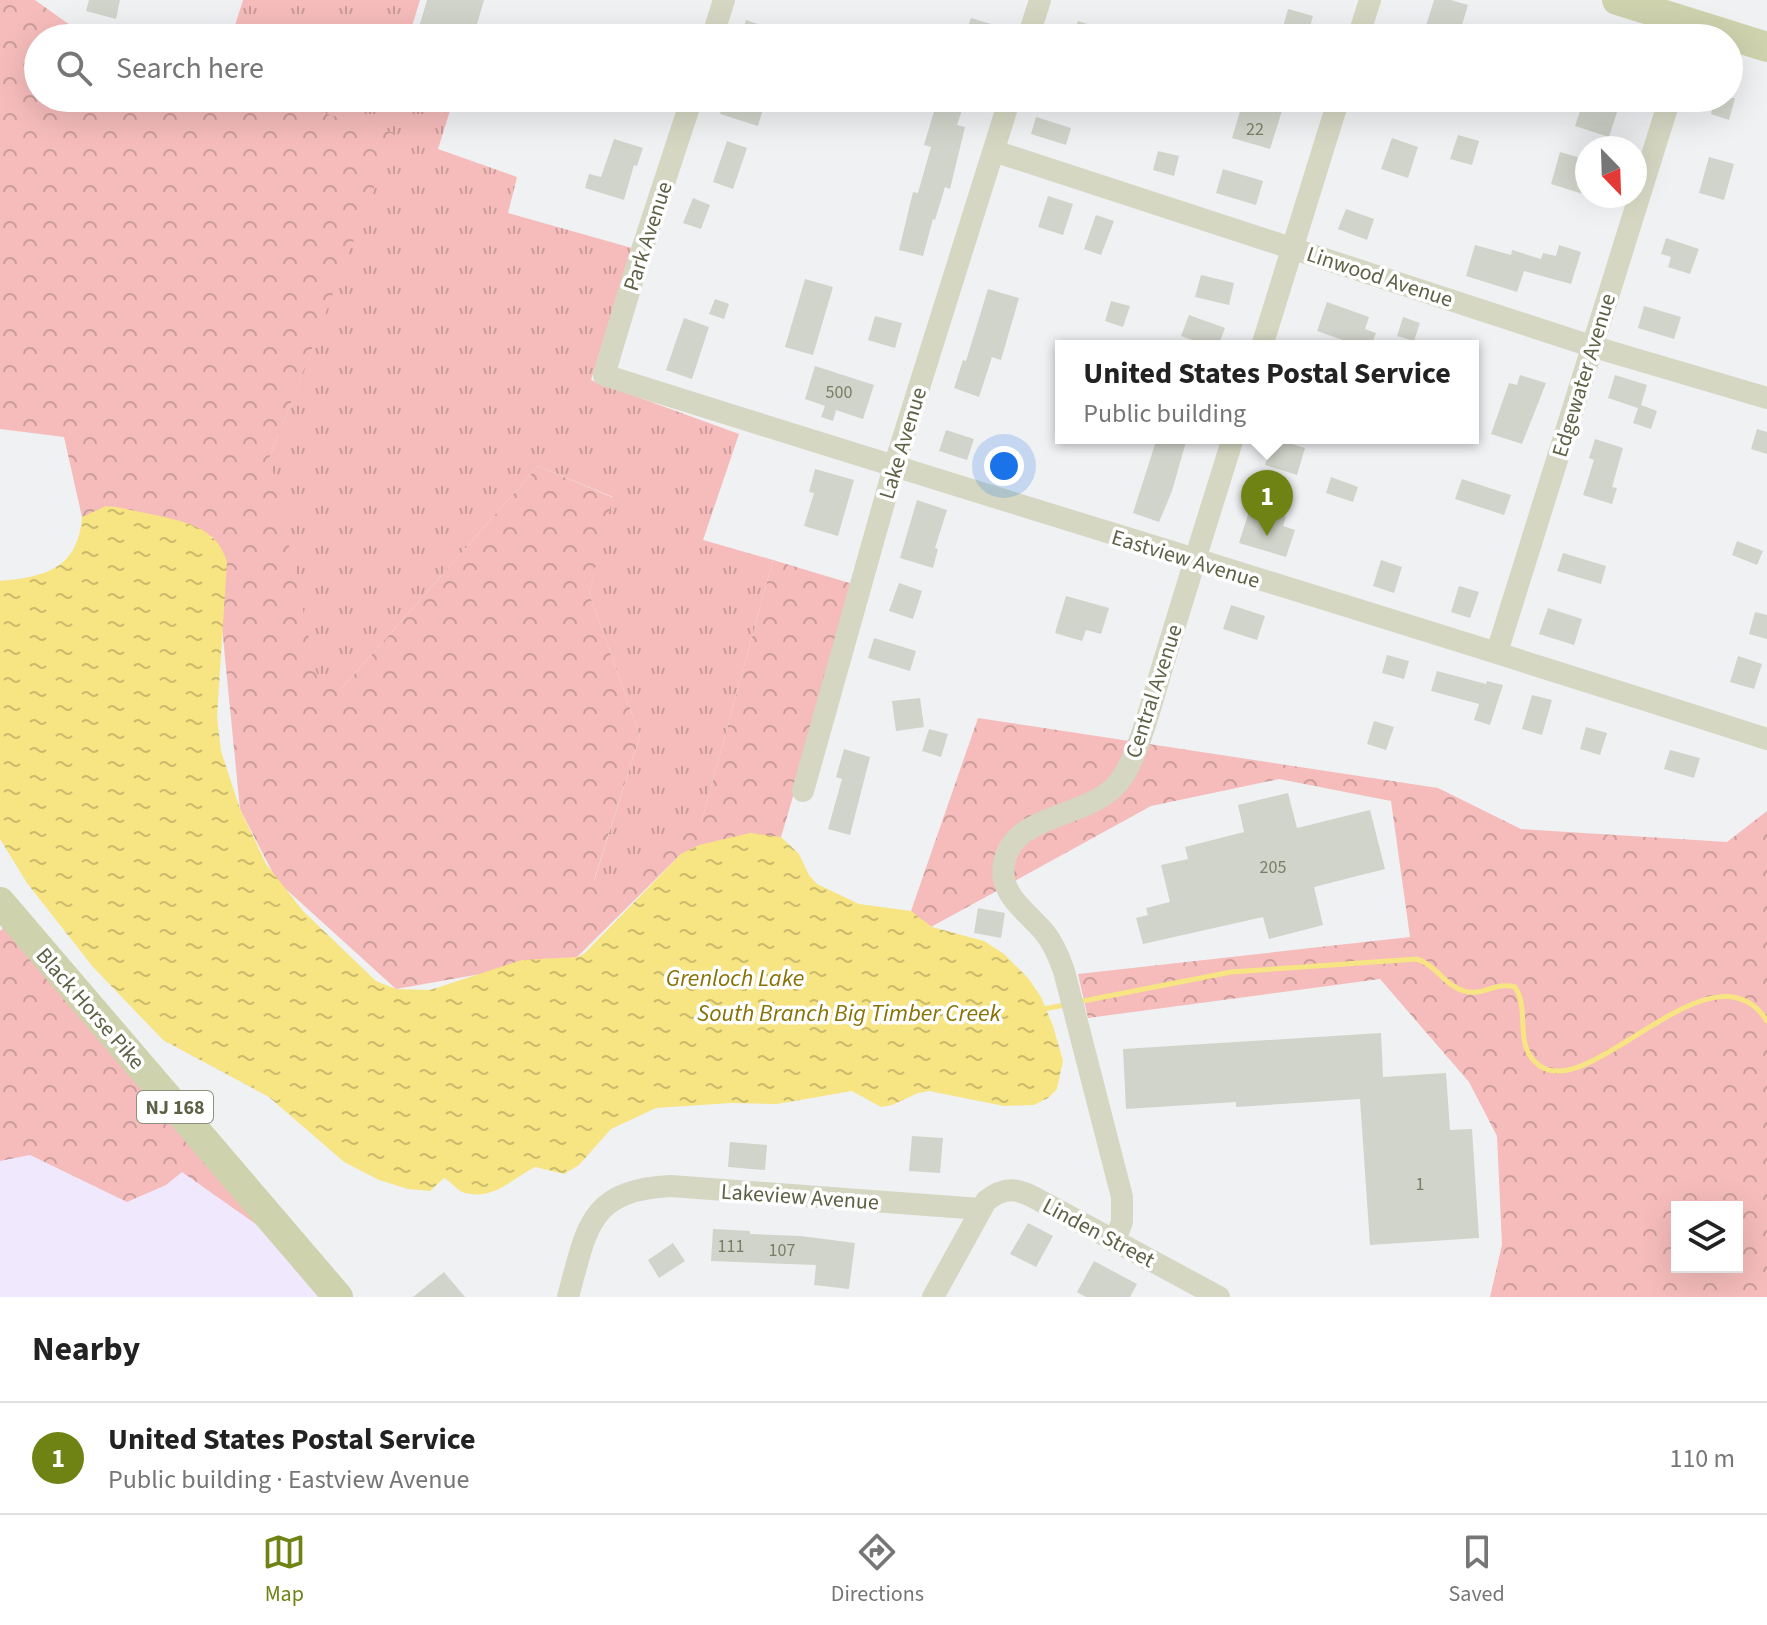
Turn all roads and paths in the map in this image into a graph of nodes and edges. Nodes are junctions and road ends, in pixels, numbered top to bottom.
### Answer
1 (724, 0) edge
2 (1040, 0) edge
3 (1370, 0) edge
4 (1617, 0) edge
5 (716, 24) edge
6 (1032, 24) edge
7 (1362, 24) edge
8 (1675, 24) edge
9 (1743, 42) edge
10 (1767, 47) edge
11 (687, 112) edge
12 (1006, 112) edge
13 (1335, 112) edge
14 (1666, 112) edge
15 (994, 151) junction
16 (1293, 247) junction
17 (1264, 340) edge
18 (1591, 346) junction
19 (604, 375) joint
20 (1767, 398) edge
21 (1231, 444) edge
22 (894, 467) junction
23 (1195, 561) junction
24 (1497, 652) junction
25 (1767, 739) edge
26 (803, 791) dead end
27 (4, 917) edge
28 (980, 1209) junction
29 (1115, 1240) junction
30 (338, 1297) edge
31 (568, 1297) edge
32 (933, 1297) edge
33 (1219, 1297) edge

1 - 5 street
2 - 6 street
3 - 7 street
4 - 8 main road
9 - 10 main road
11 - 19 street, Park Avenue
12 - 15 street, Lake Avenue
13 - 16 street
14 - 18 street, Edgewater Avenue
15 - 16 street, Linwood Avenue
15 - 22 street, Lake Avenue
16 - 17 street
16 - 18 street, Linwood Avenue
18 - 20 street, Linwood Avenue
18 - 24 street, Edgewater Avenue
19 - 22 street, Eastview Avenue
21 - 23 street, Central Avenue
22 - 23 street, Eastview Avenue
22 - 26 street, Lake Avenue
23 - 24 street, Eastview Avenue
23 - 29 street, Central Avenue
24 - 25 street, Eastview Avenue
27 - 30 main road, Black Horse Pike / NJ 168
28 - 29 street, Linden Street
28 - 31 street, Lakeview Avenue
28 - 32 street
29 - 33 street, Linden Street

